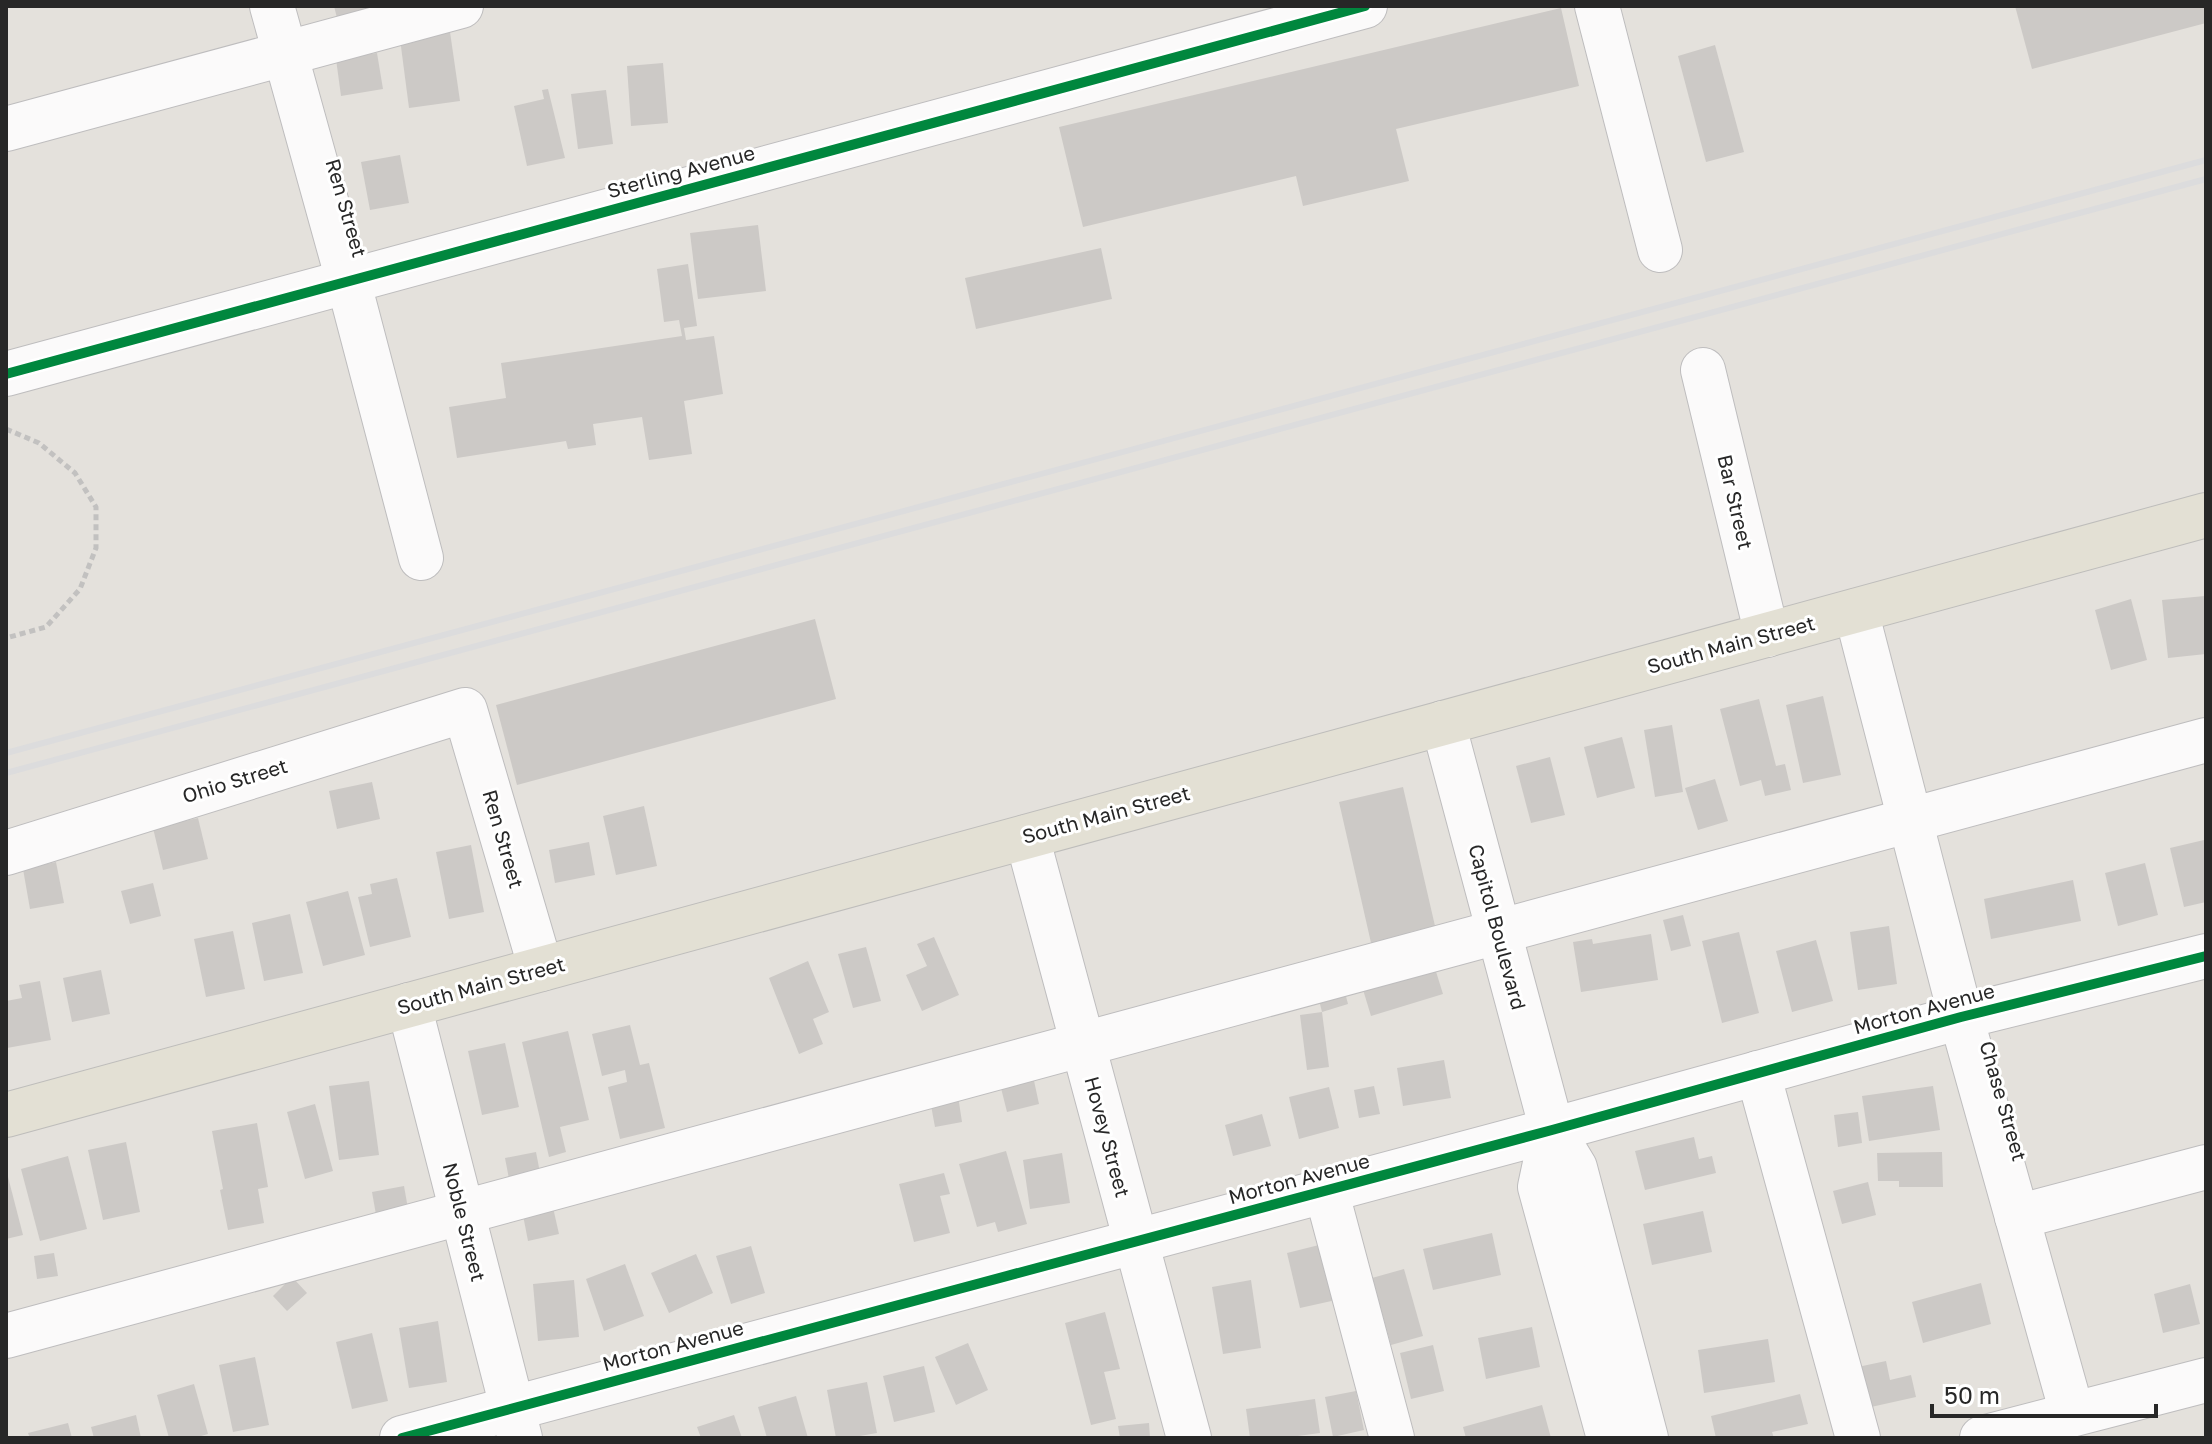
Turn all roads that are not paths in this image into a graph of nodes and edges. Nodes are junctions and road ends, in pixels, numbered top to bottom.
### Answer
1 (272, 6) edge
2 (461, 6) edge
3 (1365, 6) edge
4 (1597, 6) edge
5 (285, 53) junction
6 (6, 129) edge
7 (1660, 250) dead end
8 (348, 280) junction
9 (1703, 370) dead end
10 (6, 374) edge
11 (2206, 515) edge
12 (421, 558) dead end
13 (1856, 611) junction
14 (1767, 635) junction
15 (465, 710) joint
16 (1443, 723) junction
17 (2206, 740) edge
18 (1910, 820) junction
19 (1027, 837) junction
20 (6, 853) edge
21 (1499, 932) junction
22 (2206, 956) edge
23 (541, 969) junction
24 (409, 1005) junction
25 (1961, 1017) junction
26 (1082, 1044) junction
27 (1758, 1073) junction
28 (6, 1115) edge
29 (1552, 1130) junction
30 (2206, 1167) edge
31 (1326, 1190) junction
32 (462, 1213) junction
33 (2017, 1217) junction
34 (1135, 1241) junction
35 (6, 1336) edge
36 (2206, 1380) edge
37 (2072, 1413) junction
38 (516, 1423) edge
39 (402, 1438) edge
40 (1188, 1438) edge
41 (1392, 1438) edge
42 (1609, 1438) edge
43 (1646, 1438) edge
44 (1858, 1438) edge
45 (1982, 1438) edge

1 - 5 street, Ren Street
2 - 5 street
3 - 8 street, Sterling Avenue
4 - 7 street
5 - 6 street
5 - 8 street, Ren Street
8 - 10 street, Sterling Avenue
8 - 12 street, Ren Street
9 - 14 street, Bar Street
11 - 13 main road, South Main Street
13 - 14 main road, South Main Street
13 - 18 street, Chase Street
14 - 16 main road, South Main Street
15 - 20 street, Ohio Street
15 - 23 street, Ren Street
16 - 19 main road, South Main Street
16 - 21 street, Capitol Boulevard
17 - 18 street
18 - 21 street
18 - 25 street, Chase Street
19 - 23 main road, South Main Street
19 - 26 street, Hovey Street
21 - 26 street
21 - 29 street, Capitol Boulevard
22 - 25 street, Morton Avenue
23 - 24 main road, South Main Street
24 - 28 main road, South Main Street
24 - 32 street, Noble Street
25 - 27 street, Morton Avenue
25 - 33 street, Chase Street
26 - 32 street
26 - 34 street, Hovey Street
27 - 29 street, Morton Avenue
27 - 44 street
29 - 31 street, Morton Avenue
29 - 42 street, Capitol Boulevard
29 - 43 street, Capitol Boulevard
30 - 33 street
31 - 34 street, Morton Avenue
31 - 41 street
32 - 35 street
32 - 38 street, Noble Street
33 - 37 street, Chase Street
34 - 38 street, Morton Avenue
34 - 40 street, Hovey Street
36 - 37 street
37 - 45 street
38 - 39 street, Morton Avenue

